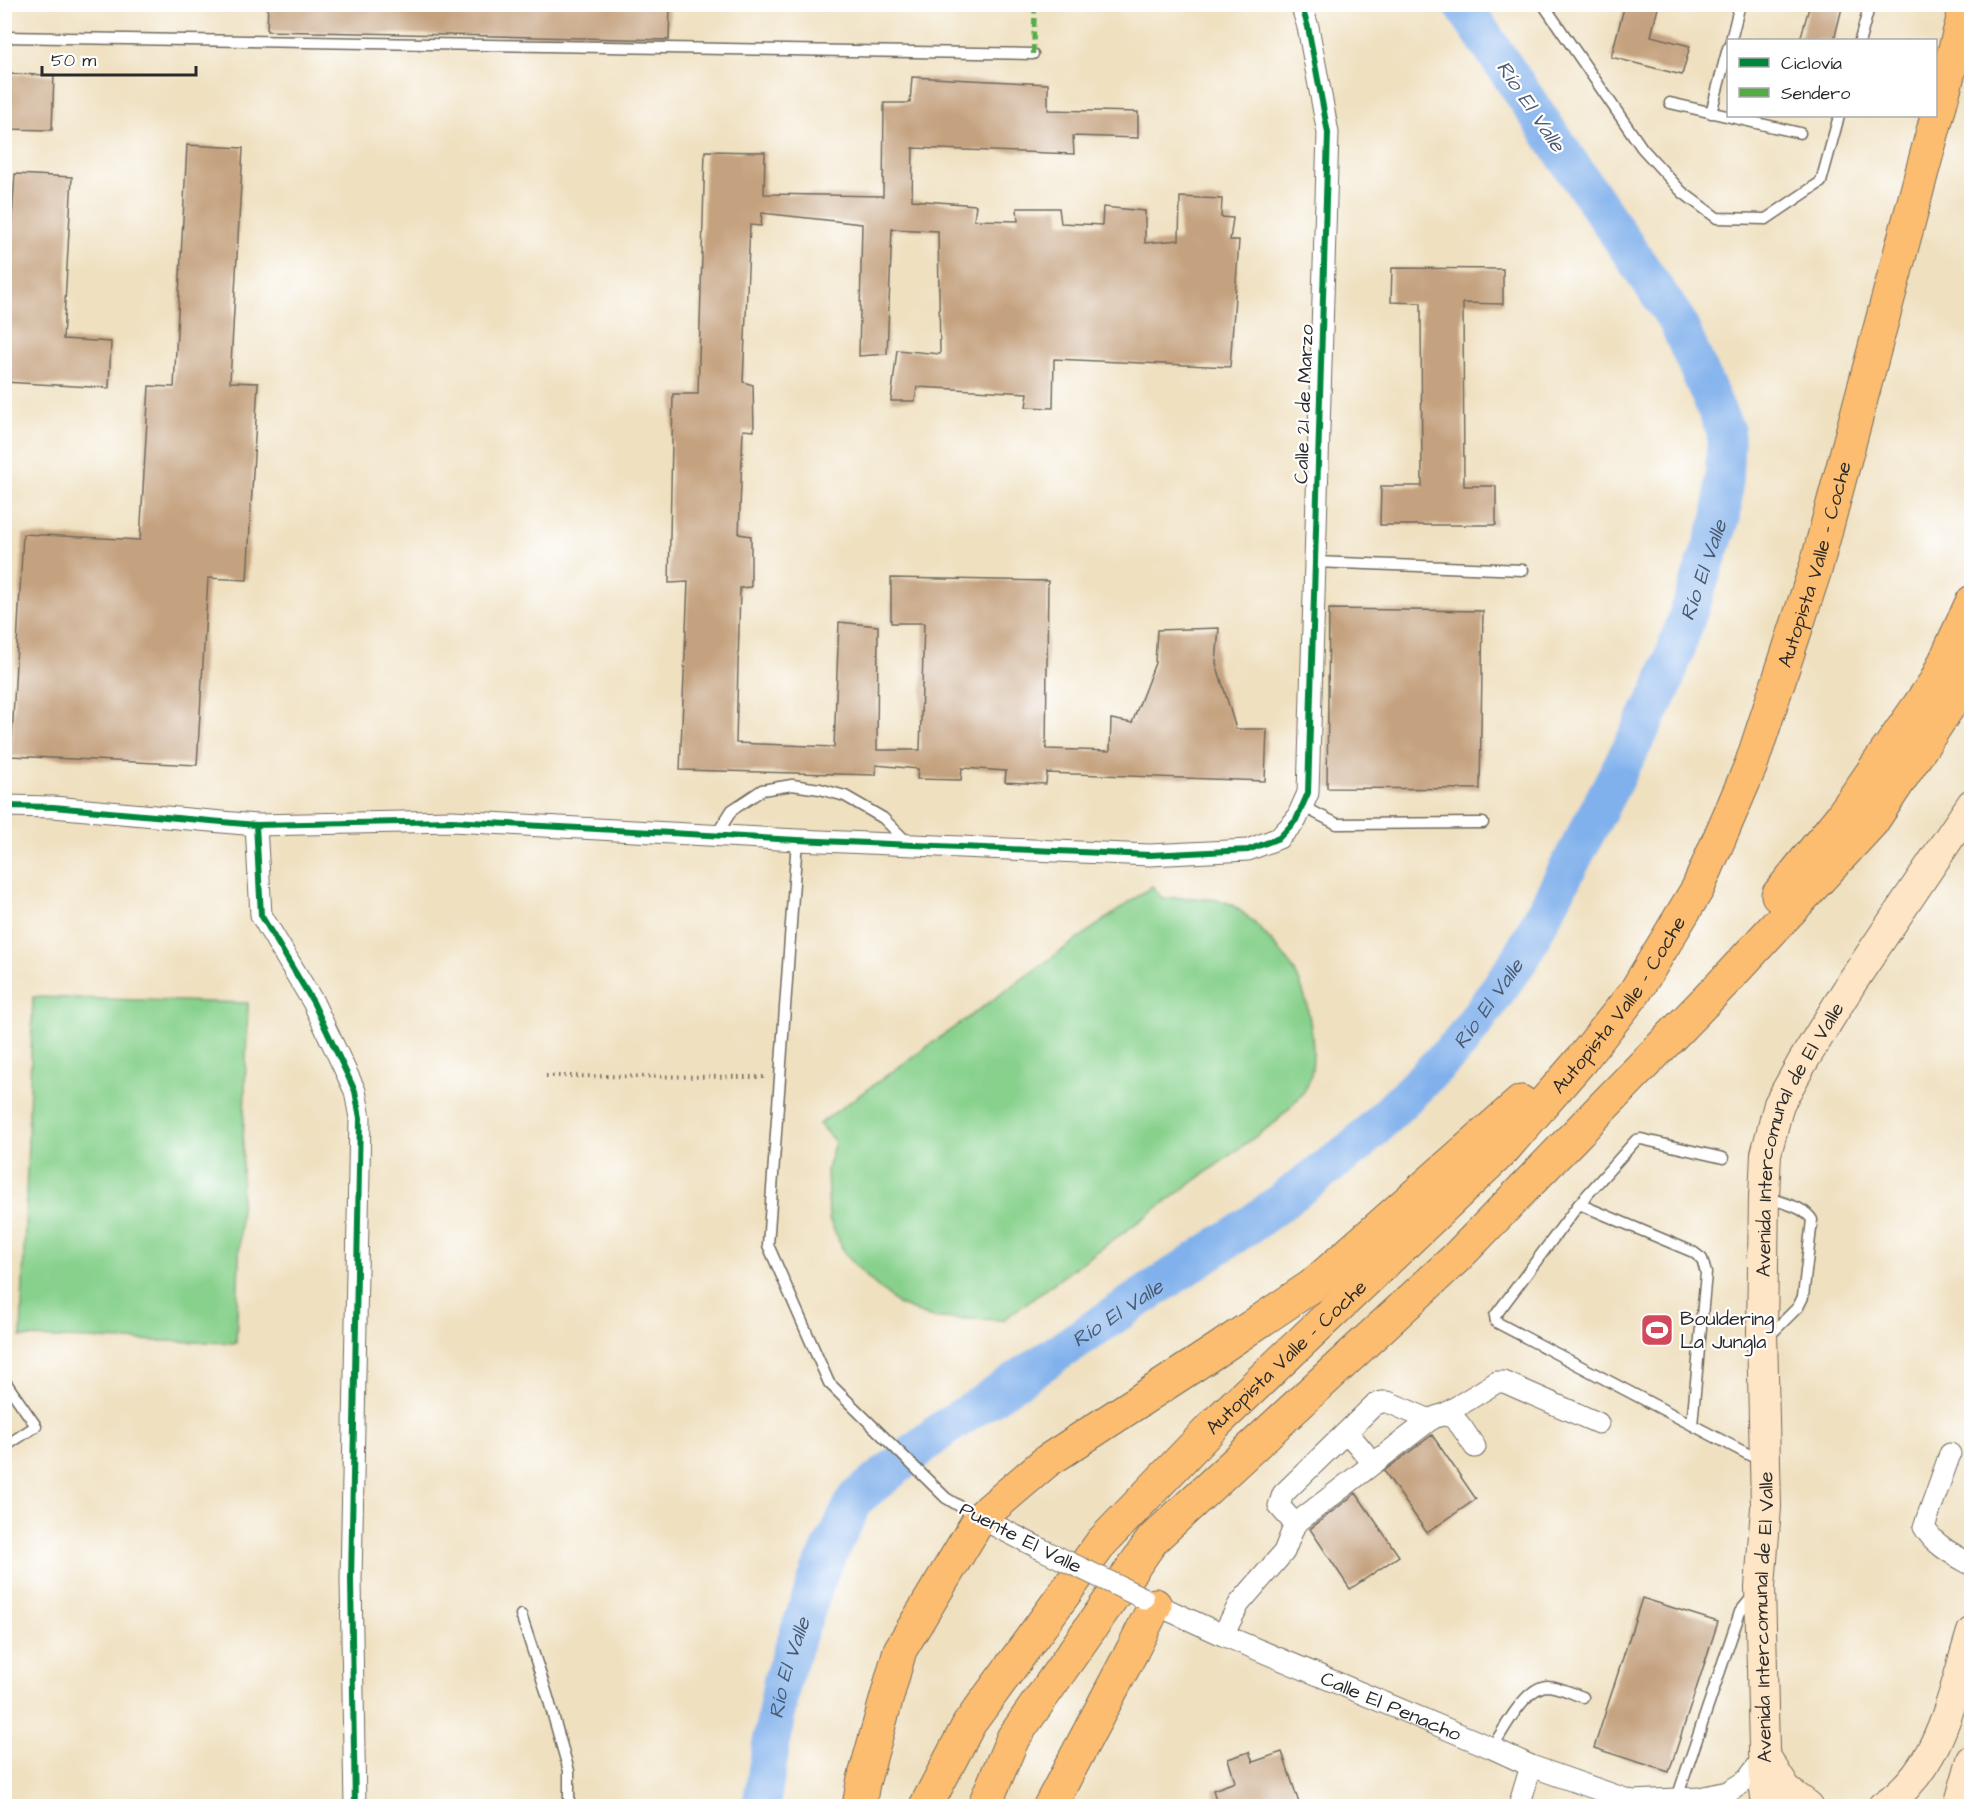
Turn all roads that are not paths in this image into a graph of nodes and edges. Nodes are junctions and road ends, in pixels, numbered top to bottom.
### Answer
1 (1301, 4) edge
2 (1543, 4) edge
3 (1740, 4) edge
4 (1870, 4) edge
5 (1967, 4) edge
6 (4, 37) edge
7 (1731, 39) edge
8 (1860, 39) edge
9 (1727, 52) edge
10 (1034, 54) dead end
11 (1670, 103) dead end
12 (1711, 113) junction
13 (1937, 116) edge
14 (1727, 117) edge
15 (1729, 117) edge
16 (1839, 117) edge
17 (1937, 117) edge
18 (1800, 133) dead end
19 (1315, 562) junction
20 (1523, 570) dead end
21 (1971, 602) edge
22 (1971, 671) edge
23 (1971, 804) edge
24 (1302, 806) junction
25 (4, 807) edge
26 (1483, 823) dead end
27 (256, 825) junction
28 (716, 836) junction
29 (796, 840) junction
30 (909, 845) junction
31 (1724, 982) junction
32 (1603, 1033) junction
33 (1723, 1158) dead end
34 (1764, 1196) junction
35 (1579, 1204) junction
36 (1762, 1343) junction
37 (4, 1380) edge
38 (1438, 1417) junction
39 (1598, 1423) dead end
40 (1692, 1425) junction
41 (1347, 1432) junction
42 (4, 1447) edge
43 (1475, 1447) dead end
44 (1950, 1454) dead end
45 (1764, 1462) junction
46 (1373, 1463) junction
47 (980, 1518) junction
48 (1295, 1524) junction
49 (1971, 1565) edge
50 (1760, 1587) junction
51 (1149, 1602) junction
52 (521, 1615) dead end
53 (1971, 1632) edge
54 (1223, 1635) junction
55 (1583, 1697) dead end
56 (1492, 1748) junction
57 (1765, 1756) junction
58 (1971, 1760) edge
59 (1531, 1766) junction
60 (1677, 1798) junction
61 (1631, 1805) edge
62 (355, 1806) edge
63 (569, 1806) edge
64 (859, 1806) edge
65 (926, 1806) edge
66 (984, 1806) edge
67 (1050, 1806) edge
68 (1519, 1806) edge
69 (1767, 1806) edge
70 (1808, 1806) edge
71 (1884, 1806) edge
72 (1959, 1806) edge

1 - 19 street, Calle 21 de Marzo
2 - 16 lane
3 - 7 lane
4 - 8 lane
5 - 13 highway, Autopista Valle - Coche
6 - 10 lane
9 - 12 lane
11 - 12 lane
12 - 14 lane
15 - 18 lane
17 - 32 highway, Autopista Valle - Coche
19 - 20 lane
19 - 24 street, Calle 21 de Marzo
21 - 31 highway
22 - 31 highway, Autopista Valle - Coche
23 - 34 main road, Avenida Intercomunal de El Valle
24 - 26 lane
24 - 30 street
25 - 27 street
27 - 28 street
27 - 62 street
28 - 29 street
28 - 30 lane
29 - 30 street
29 - 47 lane, Puente El Valle
31 - 66 highway, Autopista Valle - Coche
32 - 47 highway
32 - 65 highway, Autopista Valle - Coche
33 - 35 lane
34 - 36 main road, Avenida Intercomunal de El Valle
34 - 36 lane
35 - 40 lane
35 - 40 lane
36 - 45 main road, Avenida Intercomunal de El Valle
37 - 42 lane
38 - 39 street
38 - 41 street
38 - 43 street
38 - 46 street
40 - 45 lane
41 - 46 street
41 - 48 street
44 - 49 street
45 - 50 main road, Avenida Intercomunal de El Valle
46 - 48 street
47 - 51 street, Puente El Valle, bridge
47 - 64 highway
48 - 54 street
50 - 57 main road, Avenida Intercomunal de El Valle
50 - 60 lane
51 - 54 street, Calle El Penacho
51 - 67 highway
52 - 63 lane
53 - 71 main road
54 - 56 street, Calle El Penacho
55 - 56 lane
56 - 59 street, Calle El Penacho
57 - 60 street
57 - 69 main road, Avenida Intercomunal de El Valle
57 - 70 main road
58 - 72 main road
59 - 61 street, Calle El Penacho
59 - 68 street
60 - 61 street

